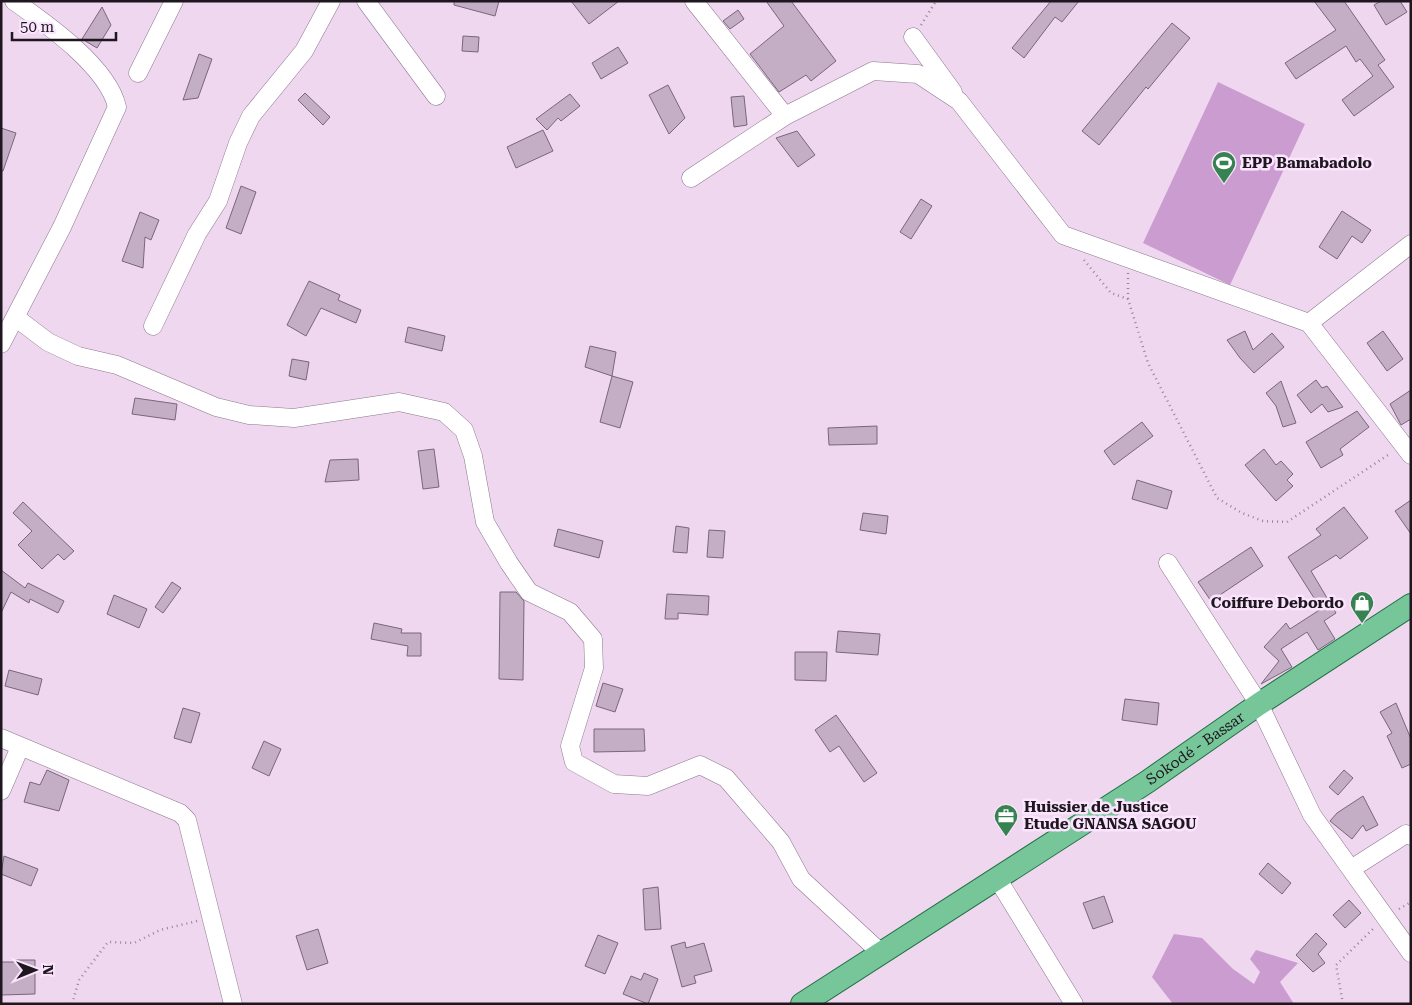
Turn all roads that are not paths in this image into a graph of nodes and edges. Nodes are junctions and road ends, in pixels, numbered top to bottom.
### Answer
1 (6, 1) edge
2 (14, 1) edge
3 (174, 1) edge
4 (331, 1) edge
5 (366, 1) edge
6 (694, 1) edge
7 (1, 11) edge
8 (913, 37) road end
9 (138, 73) dead end
10 (436, 96) dead end
11 (959, 100) junction
12 (785, 116) junction
13 (691, 178) dead end
14 (1411, 244) edge
15 (15, 316) junction
16 (1309, 322) junction
17 (153, 326) dead end
18 (1, 344) edge
19 (1407, 450) edge
20 (1168, 563) dead end
21 (1411, 605) edge
22 (1259, 704) junction
23 (1, 738) edge
24 (20, 747) junction
25 (1, 791) edge
26 (1411, 836) edge
27 (1351, 869) junction
28 (997, 878) junction
29 (881, 953) junction
30 (1411, 953) edge
31 (233, 1004) edge
32 (802, 1004) edge
33 (1074, 1004) edge

1 - 7 street
2 - 15 street
3 - 9 street
4 - 17 street
5 - 10 street
6 - 12 street
8 - 11 street
11 - 12 street
11 - 16 street
12 - 13 street
14 - 16 street
15 - 18 street
15 - 29 street
16 - 19 street
20 - 22 street
21 - 22 main road, Sokodé - Bassar
22 - 27 street
22 - 28 main road, Sokodé - Bassar
23 - 24 street
24 - 25 street
24 - 31 street
26 - 27 street
27 - 30 street
28 - 29 main road, Sokodé - Bassar
28 - 33 street
29 - 32 main road, Sokodé - Bassar

